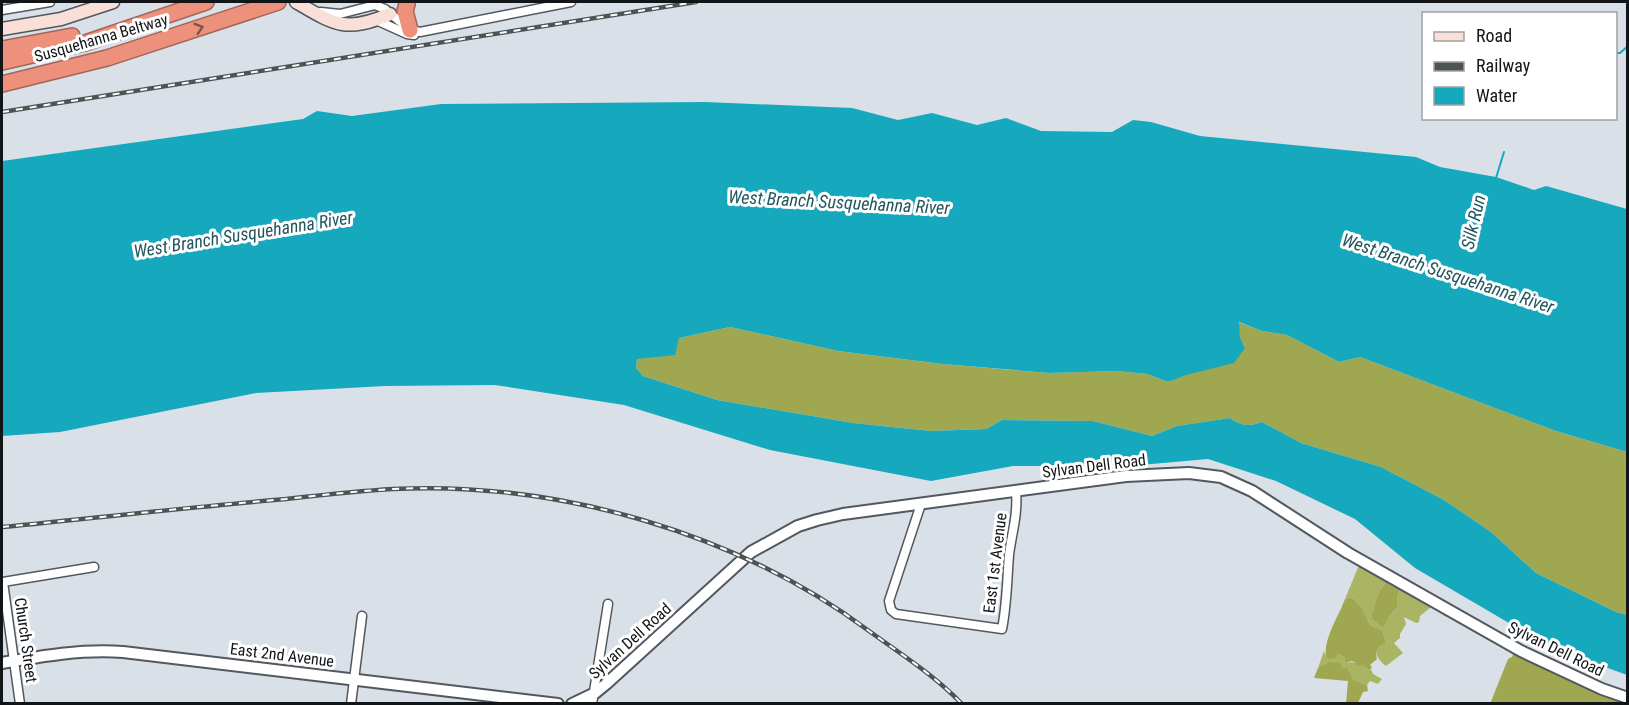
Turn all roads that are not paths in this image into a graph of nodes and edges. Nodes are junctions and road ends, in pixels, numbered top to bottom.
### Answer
1 (50, 2) edge
2 (113, 2) edge
3 (206, 2) edge
4 (276, 2) edge
5 (571, 2) edge
6 (410, 3) edge
7 (300, 4) edge
8 (82, 7) edge
9 (2, 10) edge
10 (180, 10) junction
11 (390, 14) junction
12 (376, 20) junction
13 (2, 29) edge
14 (415, 31) junction
15 (171, 37) junction
16 (2, 49) edge
17 (2, 62) edge
18 (2, 84) edge
19 (2, 93) edge
20 (1016, 490) junction
21 (921, 504) junction
22 (94, 567) dead end
23 (608, 604) dead end
24 (362, 616) dead end
25 (14, 661) junction
26 (2, 663) edge
27 (354, 679) junction
28 (593, 698) edge
29 (1628, 698) edge
30 (20, 704) edge
31 (351, 704) edge
32 (558, 704) edge
33 (572, 704) edge

1 - 9 street
2 - 8 main road
3 - 10 highway, Susquehanna Beltway
15 -> 4 highway, Susquehanna Beltway
5 - 14 street
6 - 11 highway
6 - 14 highway
7 - 11 street
7 - 12 main road
8 - 13 main road
10 - 16 highway
10 - 17 highway, Susquehanna Beltway
11 - 12 main road
11 - 14 street
12 - 14 street
15 - 18 highway, Susquehanna Beltway
15 - 19 highway
20 - 21 street, Sylvan Dell Road
20 - 21 street, East 1st Avenue
20 - 29 street, Sylvan Dell Road
21 - 28 street, Sylvan Dell Road
22 - 25 street, Church Street
23 - 28 street
24 - 27 street
25 - 26 street, East 2nd Avenue
25 - 27 street, East 2nd Avenue
25 - 30 street, Church Street
27 - 31 street
27 - 32 street, East 2nd Avenue
28 - 33 street, Sylvan Dell Road

